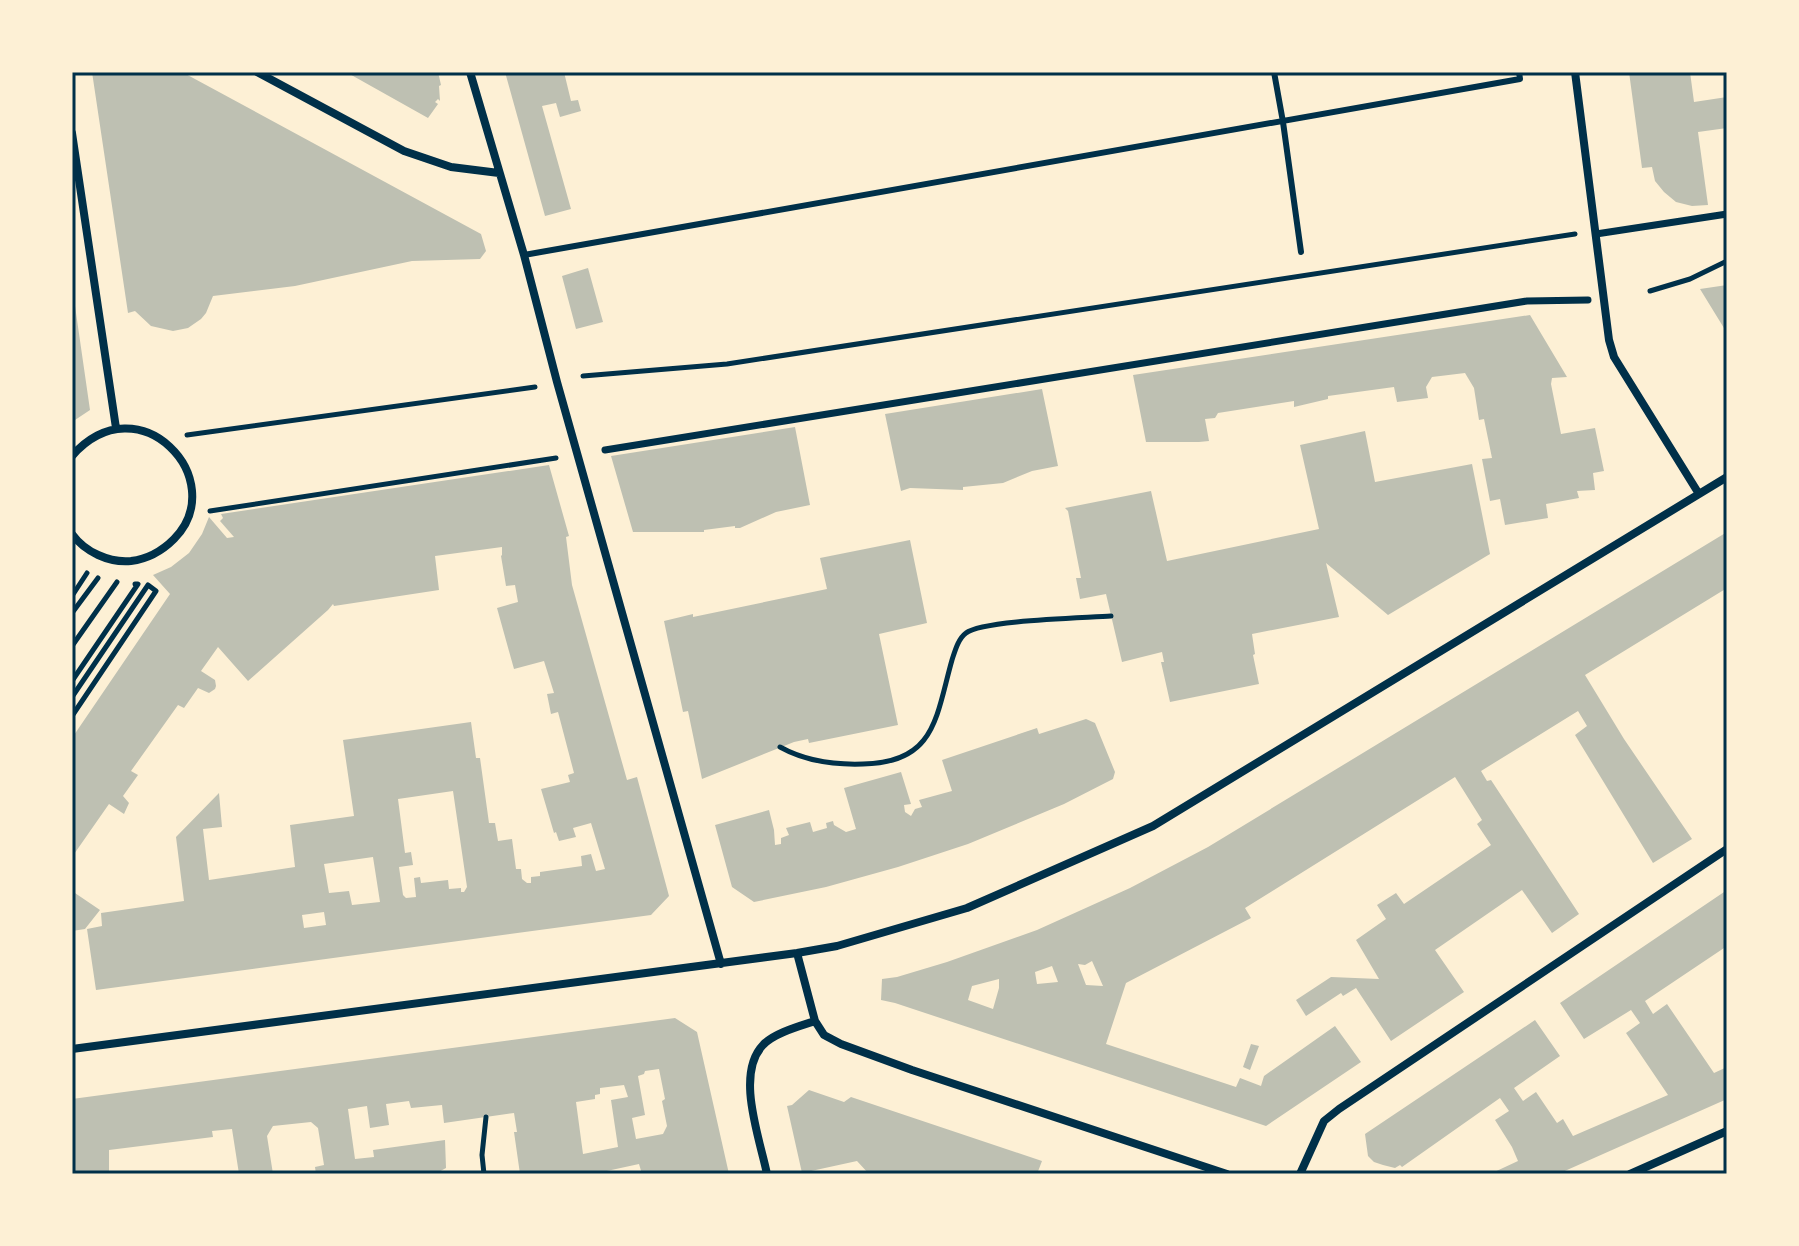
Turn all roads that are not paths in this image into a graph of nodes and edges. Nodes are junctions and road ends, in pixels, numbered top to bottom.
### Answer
1 (257, 72) edge
2 (470, 72) edge
3 (1274, 72) edge
4 (1575, 72) edge
5 (1519, 76) edge
6 (1283, 122) junction
7 (72, 133) edge
8 (499, 173) junction
9 (1727, 214) edge
10 (1596, 234) junction
11 (1301, 252) dead end
12 (524, 255) junction
13 (1588, 300) dead end
14 (116, 428) junction
15 (605, 450) dead end
16 (72, 456) edge
17 (1727, 477) edge
18 (1699, 494) junction
19 (72, 534) edge
20 (1727, 849) edge
21 (797, 953) junction
22 (721, 964) junction
23 (815, 1021) junction
24 (72, 1049) edge
25 (1727, 1131) edge
26 (767, 1174) edge
27 (1227, 1174) edge
28 (1300, 1174) edge
29 (1630, 1174) edge

1 - 8 street
2 - 8 street
3 - 6 lane
4 - 10 street
5 - 6 lane
6 - 11 lane
6 - 12 lane
7 - 14 street
8 - 12 street
9 - 10 street
10 - 18 street
12 - 22 street
13 - 15 street
14 - 16 street
14 - 19 street
17 - 18 street
18 - 21 street
20 - 28 street
21 - 22 street
21 - 23 street
22 - 24 street
23 - 26 street
23 - 27 street
25 - 29 street

